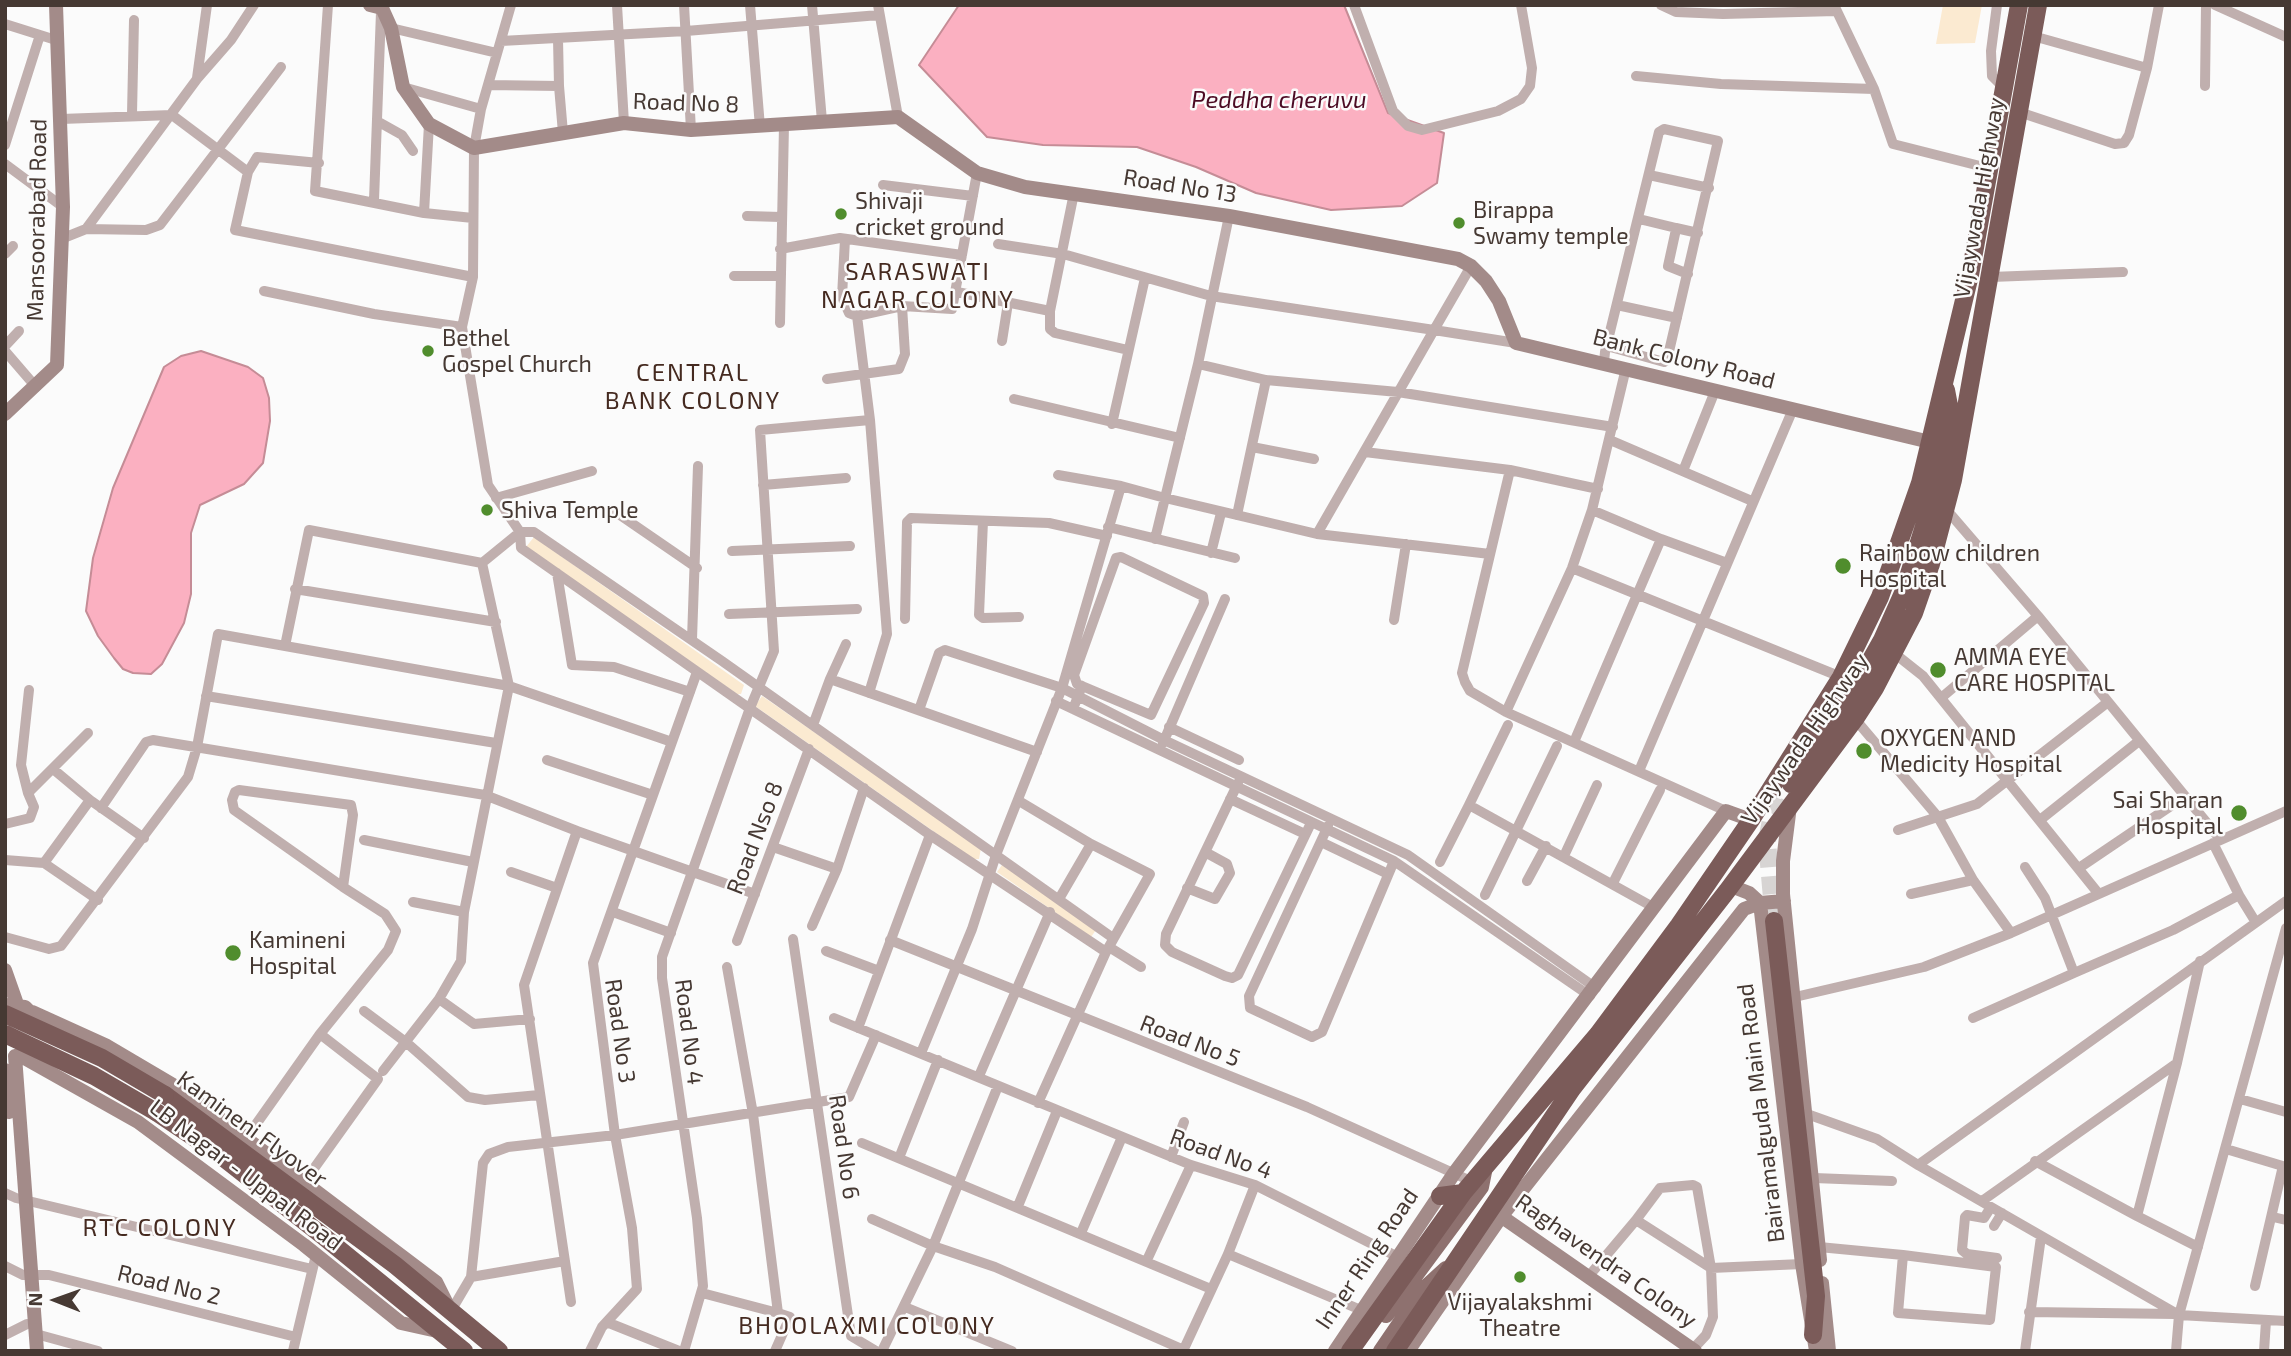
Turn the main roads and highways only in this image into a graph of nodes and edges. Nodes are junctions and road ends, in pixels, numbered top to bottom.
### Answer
1 (2019, 5) edge
2 (2038, 5) edge
3 (1983, 202) junction
4 (2002, 205) junction
5 (1944, 383) junction
6 (1791, 784) tunnel mouth
7 (1774, 921) tunnel mouth
8 (9, 1008) edge
9 (5, 1034) edge
10 (1473, 1182) junction
11 (1440, 1196) road end
12 (1458, 1257) junction
13 (1814, 1343) edge
14 (464, 1351) edge
15 (499, 1351) edge
16 (1350, 1351) edge
17 (1360, 1351) edge
18 (1381, 1351) edge
19 (1395, 1351) edge

1 - 3 highway, Vijaywada Highway
2 - 4 highway, Vijaywada Highway
3 - 4 highway
3 - 5 highway, Vijaywada Highway
4 - 12 highway, Vijaywada Highway
5 - 6 highway
5 - 10 highway, Vijaywada Highway
7 - 13 highway
8 - 15 highway, Kamineni Flyover, bridge
9 - 14 highway, Kamineni Flyover, bridge
10 - 11 highway
10 - 16 highway
10 - 17 main road, Vijaywada Highway
12 - 18 main road, Vijaywada Highway
12 - 19 highway

